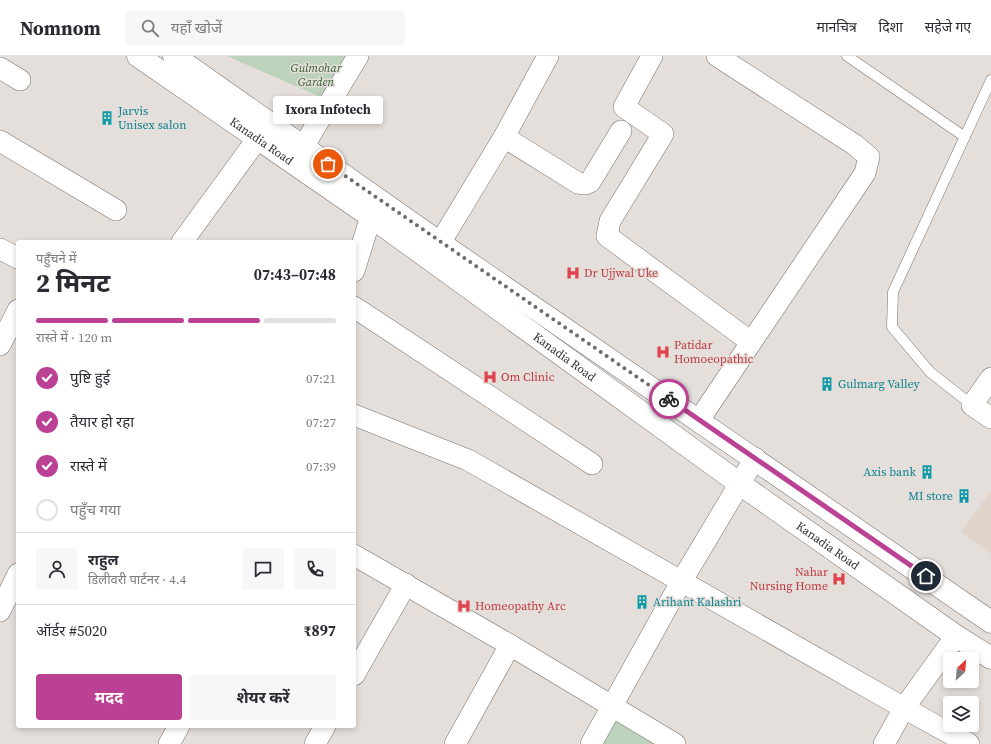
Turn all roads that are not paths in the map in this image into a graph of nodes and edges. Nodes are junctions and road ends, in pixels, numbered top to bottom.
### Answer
1 (138, 56) edge
2 (174, 56) edge
3 (358, 56) edge
4 (548, 56) edge
5 (652, 56) edge
6 (717, 56) edge
7 (848, 56) edge
8 (0, 68) edge
9 (20, 80) dead end
10 (991, 80) edge
11 (621, 131) dead end
12 (504, 137) junction
13 (258, 138) junction
14 (965, 138) junction
15 (0, 141) edge
16 (303, 147) junction
17 (373, 207) junction
18 (116, 210) dead end
19 (183, 240) edge
20 (0, 249) edge
21 (435, 251) junction
22 (16, 257) edge
23 (356, 264) edge
24 (356, 308) edge
25 (16, 314) edge
26 (751, 342) junction
27 (0, 345) edge
28 (991, 378) edge
29 (972, 405) junction
30 (356, 416) edge
31 (991, 418) edge
32 (699, 420) junction
33 (755, 458) junction
34 (592, 464) dead end
35 (740, 484) junction
36 (356, 556) edge
37 (16, 578) edge
38 (681, 582) junction
39 (406, 584) junction
40 (0, 610) edge
41 (991, 622) edge
42 (956, 636) junction
43 (510, 645) junction
44 (991, 658) edge
45 (356, 672) edge
46 (612, 708) junction
47 (904, 708) junction
48 (324, 728) edge
49 (315, 744) edge
50 (455, 744) edge
51 (591, 744) edge
52 (675, 744) edge
53 (884, 744) edge
54 (970, 744) edge

1 - 13 main road, Kanadia Road
2 - 16 main road
3 - 16 street
4 - 12 street
5 - 26 street
6 - 26 street
7 - 14 lane
8 - 9 street
10 - 14 lane
11 - 12 street
12 - 21 street
13 - 17 main road, Kanadia Road
13 - 19 street
14 - 29 lane
15 - 18 street
16 - 17 main road
17 - 21 main road, Kanadia Road
17 - 23 street
20 - 22 street
21 - 32 main road
21 - 35 main road, Kanadia Road
24 - 34 street
25 - 27 street
26 - 32 street
28 - 29 street
29 - 31 street
30 - 38 street
32 - 33 main road
33 - 35 street
33 - 41 main road
35 - 38 street
35 - 42 main road, Kanadia Road
36 - 39 street
37 - 40 street
38 - 46 street
38 - 47 street
39 - 43 street
39 - 45 street
42 - 44 main road, Kanadia Road
42 - 47 street
43 - 46 street
43 - 50 street
46 - 51 street
46 - 52 street
47 - 53 street
47 - 54 street
48 - 49 street

